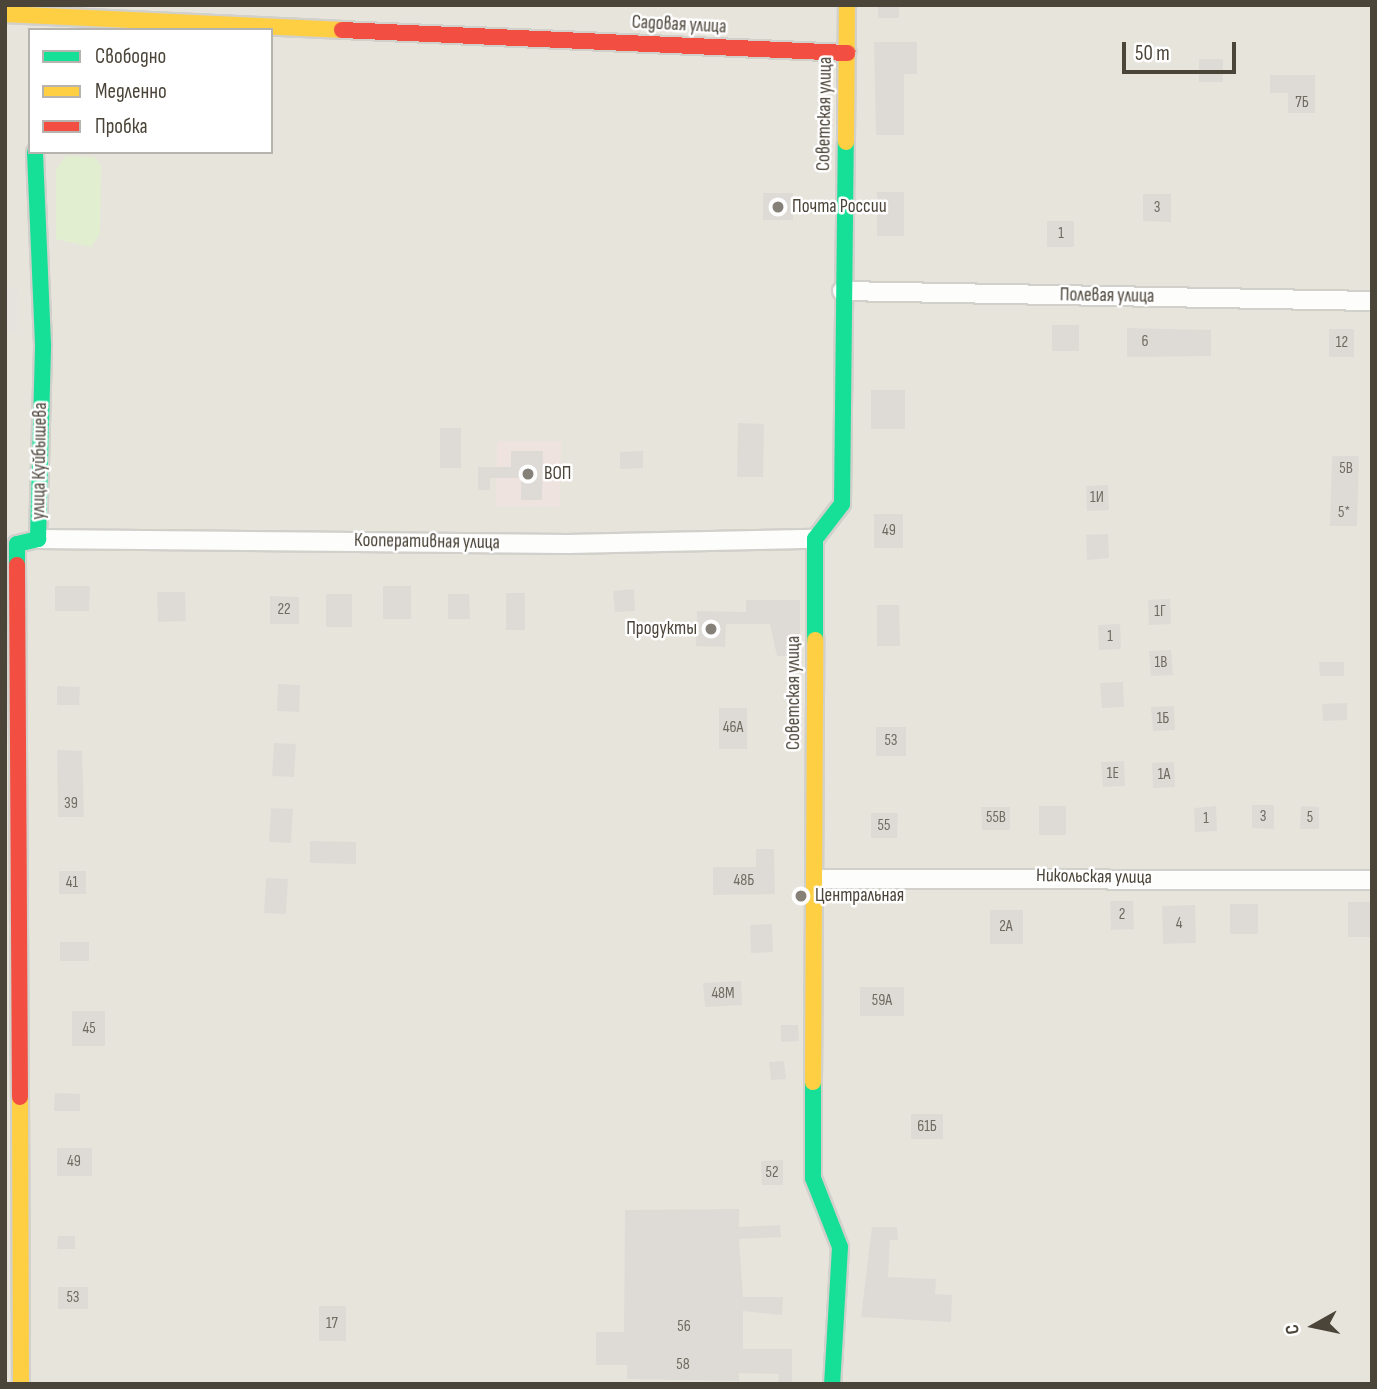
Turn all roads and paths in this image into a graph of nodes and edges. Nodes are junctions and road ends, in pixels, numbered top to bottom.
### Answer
1 (847, 5) edge
2 (5, 14) edge
3 (35, 16) edge
4 (847, 53) junction
5 (35, 154) edge
6 (842, 292) junction
7 (1372, 301) edge
8 (38, 538) junction
9 (815, 539) junction
10 (11, 545) edge
11 (817, 879) junction
12 (1372, 880) edge
13 (21, 1384) edge
14 (832, 1384) edge

1 - 4 street, Советская улица
2 - 3 street, Садовая улица
3 - 4 street, Садовая улица
4 - 6 street, Советская улица
5 - 8 street, улица Куйбышева
6 - 7 street, Полевая улица
6 - 9 street, Советская улица
8 - 9 street, Кооперативная улица
8 - 10 street, улица Куйбышева
9 - 11 street, Советская улица
10 - 13 street, улица Куйбышева
11 - 12 street, Никольская улица
11 - 14 street, Советская улица

